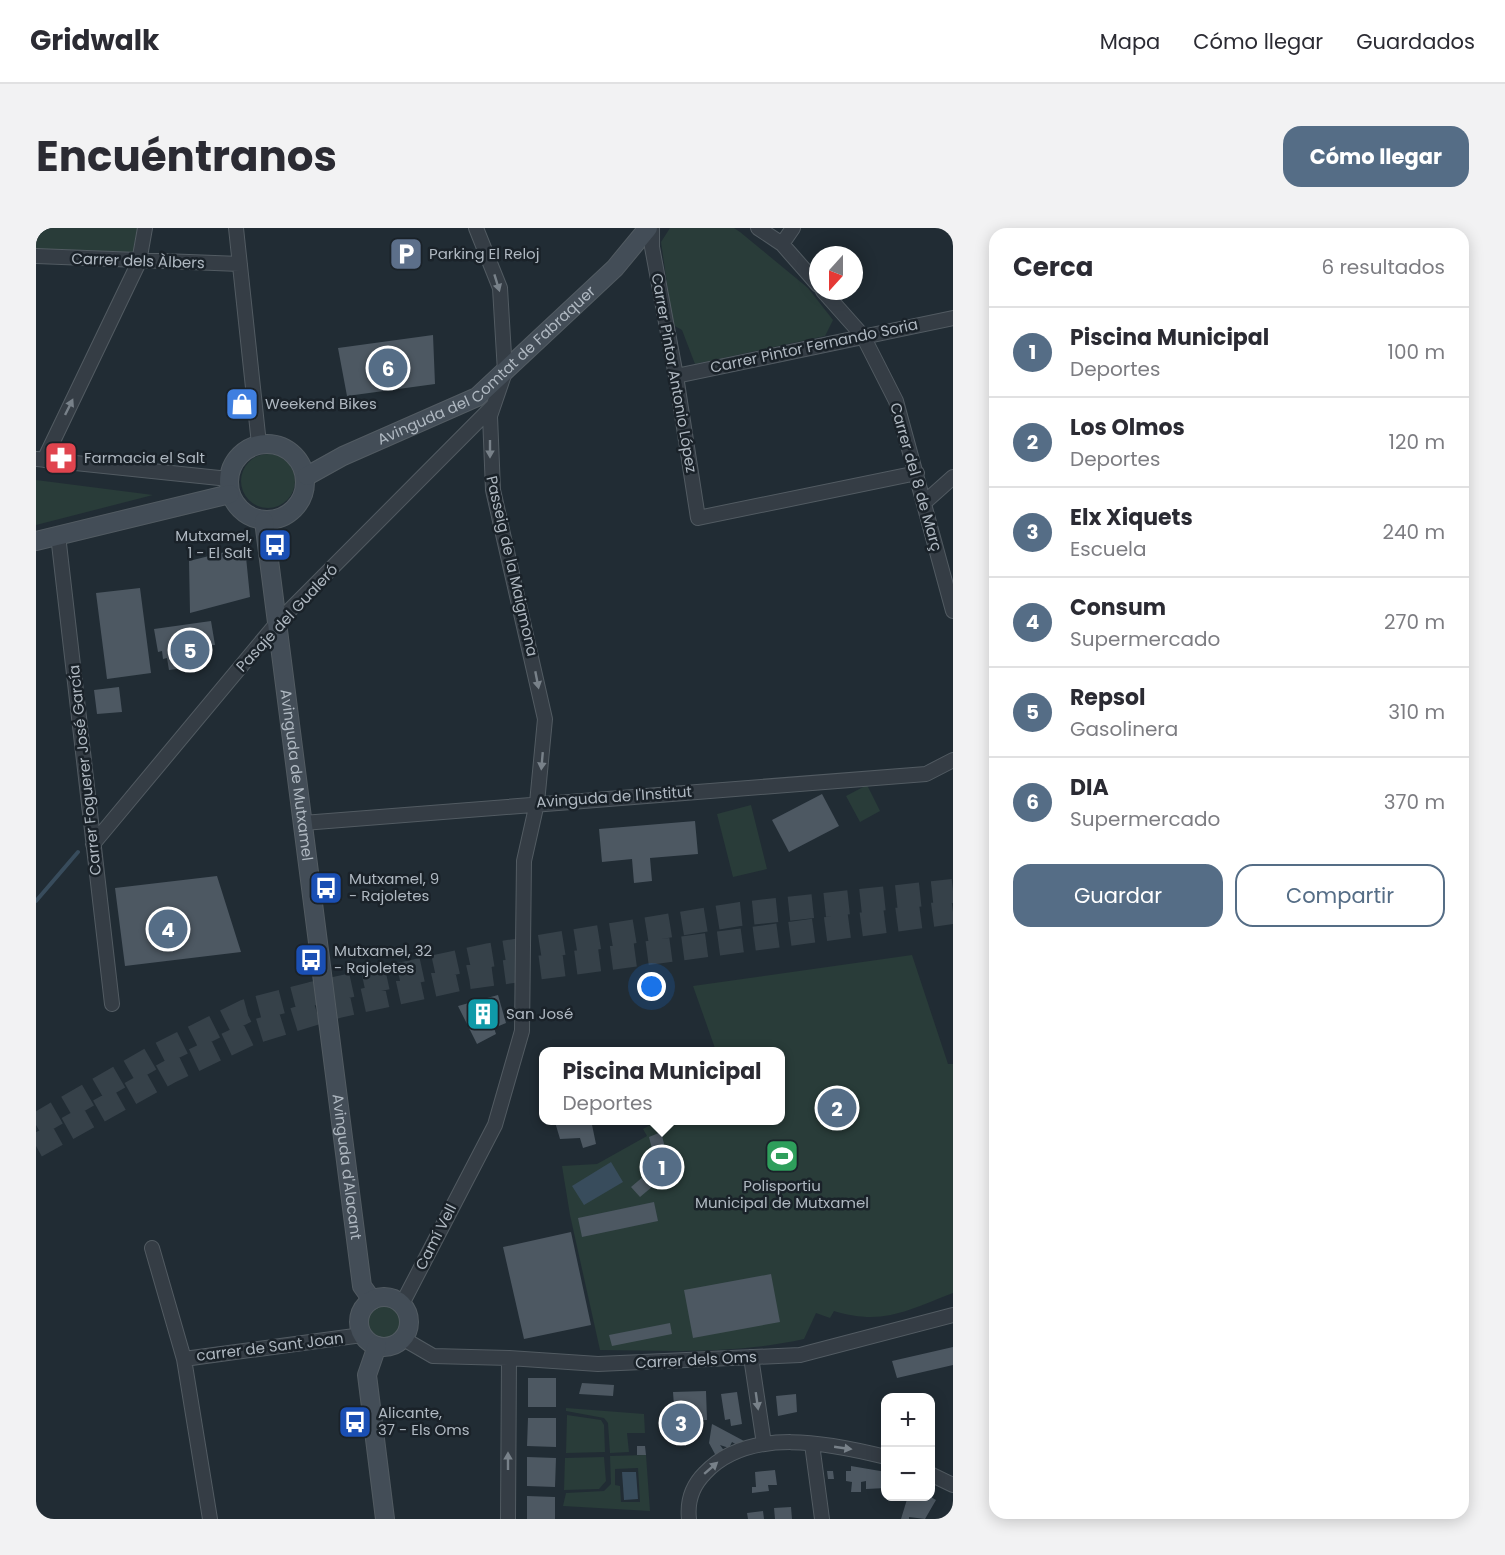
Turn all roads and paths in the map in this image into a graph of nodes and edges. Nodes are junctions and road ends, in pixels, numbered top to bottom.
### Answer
1 (145, 228) edge
2 (236, 228) edge
3 (476, 228) edge
4 (650, 228) edge
5 (758, 228) edge
6 (793, 228) edge
7 (782, 244) junction
8 (36, 256) edge
9 (139, 262) junction
10 (240, 264) junction
11 (809, 275) edge
12 (832, 300) edge
13 (953, 318) edge
14 (863, 336) junction
15 (505, 372) junction
16 (676, 376) junction
17 (494, 405) junction
18 (258, 444) junction
19 (40, 460) edge
20 (917, 473) junction
21 (307, 476) junction
22 (953, 477) edge
23 (229, 487) junction
24 (925, 502) junction
25 (264, 521) junction
26 (58, 535) junction
27 (36, 541) edge
28 (953, 611) edge
29 (277, 623) junction
30 (953, 760) edge
31 (537, 802) junction
32 (303, 823) junction
33 (93, 844) junction
34 (112, 1004) dead end
35 (331, 1030) joint
36 (471, 1170) joint
37 (152, 1248) dead end
38 (372, 1300) junction
39 (402, 1304) junction
40 (953, 1315) edge
41 (362, 1335) junction
42 (402, 1338) junction
43 (377, 1346) junction
44 (509, 1358) junction
45 (751, 1358) junction
46 (184, 1359) junction
47 (764, 1444) junction
48 (812, 1444) junction
49 (881, 1456) edge
50 (935, 1476) edge
51 (953, 1485) edge
52 (210, 1519) edge
53 (385, 1519) edge
54 (508, 1519) edge
55 (688, 1519) edge
56 (822, 1519) edge

1 - 9 street
2 - 10 street
3 -> 15 street, Passeig de la Maigmona
4 - 15 street, Avinguda del Comtat de Fabraquer
4 - 16 street, Carrer Pintor Antonio López
5 - 7 street
6 - 7 street
7 - 11 street
8 - 9 street, Carrer dels Àlbers
9 - 10 street, Carrer dels Àlbers
19 -> 9 street
10 - 18 street
12 - 14 street, Carrer del 8 de Març
13 - 14 street, Carrer Pintor Fernando Soria
14 - 16 street, Carrer Pintor Fernando Soria
14 - 20 street, Carrer del 8 de Març
15 - 17 street, Passeig de la Maigmona
15 - 21 street, Avinguda del Comtat de Fabraquer
16 - 20 street, Carrer Pintor Antonio López
17 - 29 street, Pasaje del Gualeró
17 -> 31 street, Passeig de la Maigmona
18 - 21 street
18 - 23 street
19 - 23 street
20 - 24 street, Carrer del 8 de Març
21 - 25 street
22 - 24 street
23 - 25 street
23 - 26 street
24 - 28 street, Carrer del 8 de Març
25 - 29 street, Avinguda de Mutxamel
26 - 27 street
26 - 33 street, Carrer Foguerer José García
29 - 32 street, Avinguda de Mutxamel
29 - 33 street, Pasaje del Gualeró
30 - 31 street, Avinguda de l'Institut
31 - 32 street, Avinguda de l'Institut
31 - 36 street, Passeig de la Maigmona
32 - 35 street, Avinguda de Mutxamel
33 - 34 street, Carrer Foguerer José García
35 - 38 street, Avinguda d'Alacant
36 - 39 street, Camí Vell
37 - 46 street, carrer de Sant Joan
38 - 39 street
38 - 41 street
39 - 42 street
40 - 45 street, Carrer dels Oms
41 - 43 street
41 - 46 street, carrer de Sant Joan
42 - 43 street
42 - 44 street, Carrer dels Oms
43 - 53 street
44 - 45 street, Carrer dels Oms
54 -> 44 street
45 -> 47 street
46 - 52 street
47 - 48 street
55 -> 47 street
48 -> 49 street
48 - 56 street
50 - 51 street

